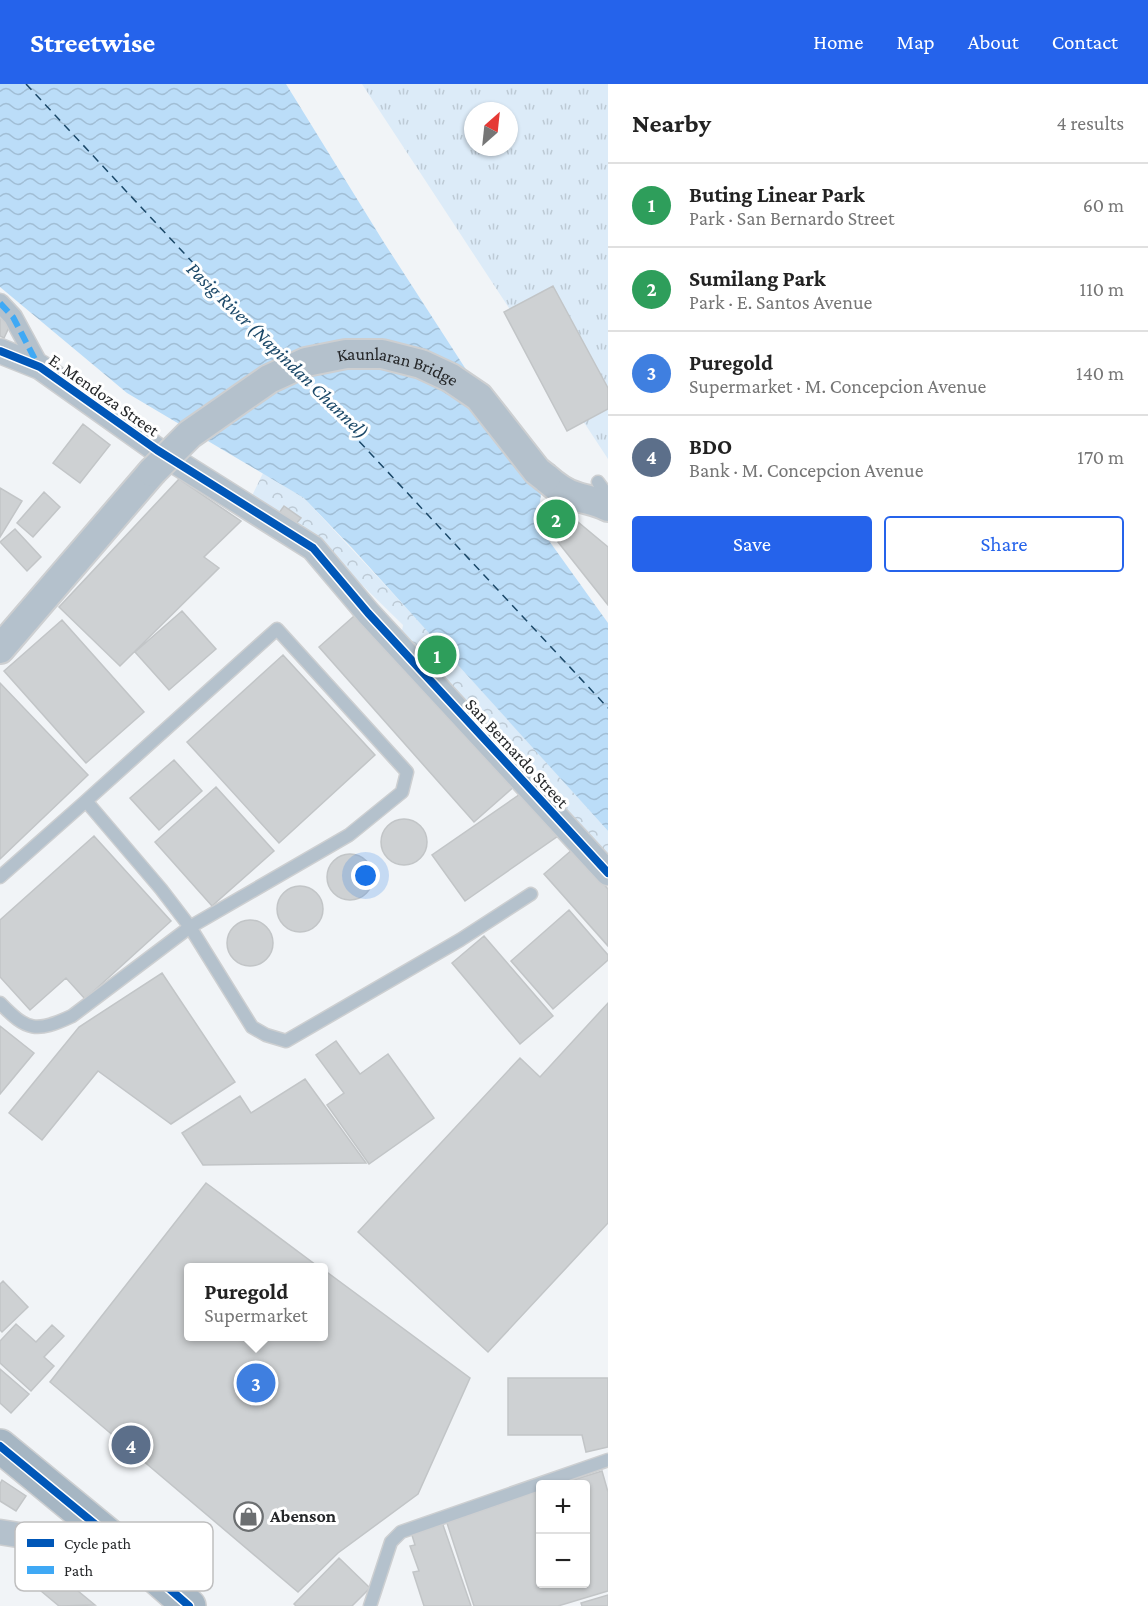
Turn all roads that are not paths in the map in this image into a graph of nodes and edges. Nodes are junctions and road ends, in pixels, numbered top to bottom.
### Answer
1 (0, 303) edge
2 (0, 351) edge
3 (40, 368) junction
4 (154, 461) junction
5 (601, 502) edge
6 (0, 649) edge
7 (86, 801) junction
8 (608, 873) edge
9 (0, 877) edge
10 (531, 894) dead end
11 (190, 927) junction
12 (0, 1003) edge
13 (0, 1446) edge
14 (608, 1460) edge
15 (92, 1522) edge
16 (0, 1532) edge
17 (15, 1534) edge
18 (172, 1591) edge
19 (189, 1606) edge
20 (370, 1606) edge

1 - 3 street
2 - 3 street, E. Mendoza Street
3 - 4 street, E. Mendoza Street
4 - 5 street, Kaunlaran Bridge, bridge
4 - 6 street, Kaunlaran Bridge
4 - 8 street, San Bernardo Street
7 - 9 lane
7 - 11 lane
7 - 11 lane
10 - 11 lane
11 - 12 lane
13 - 15 main road
14 - 20 lane
16 - 17 street
18 - 19 main road

